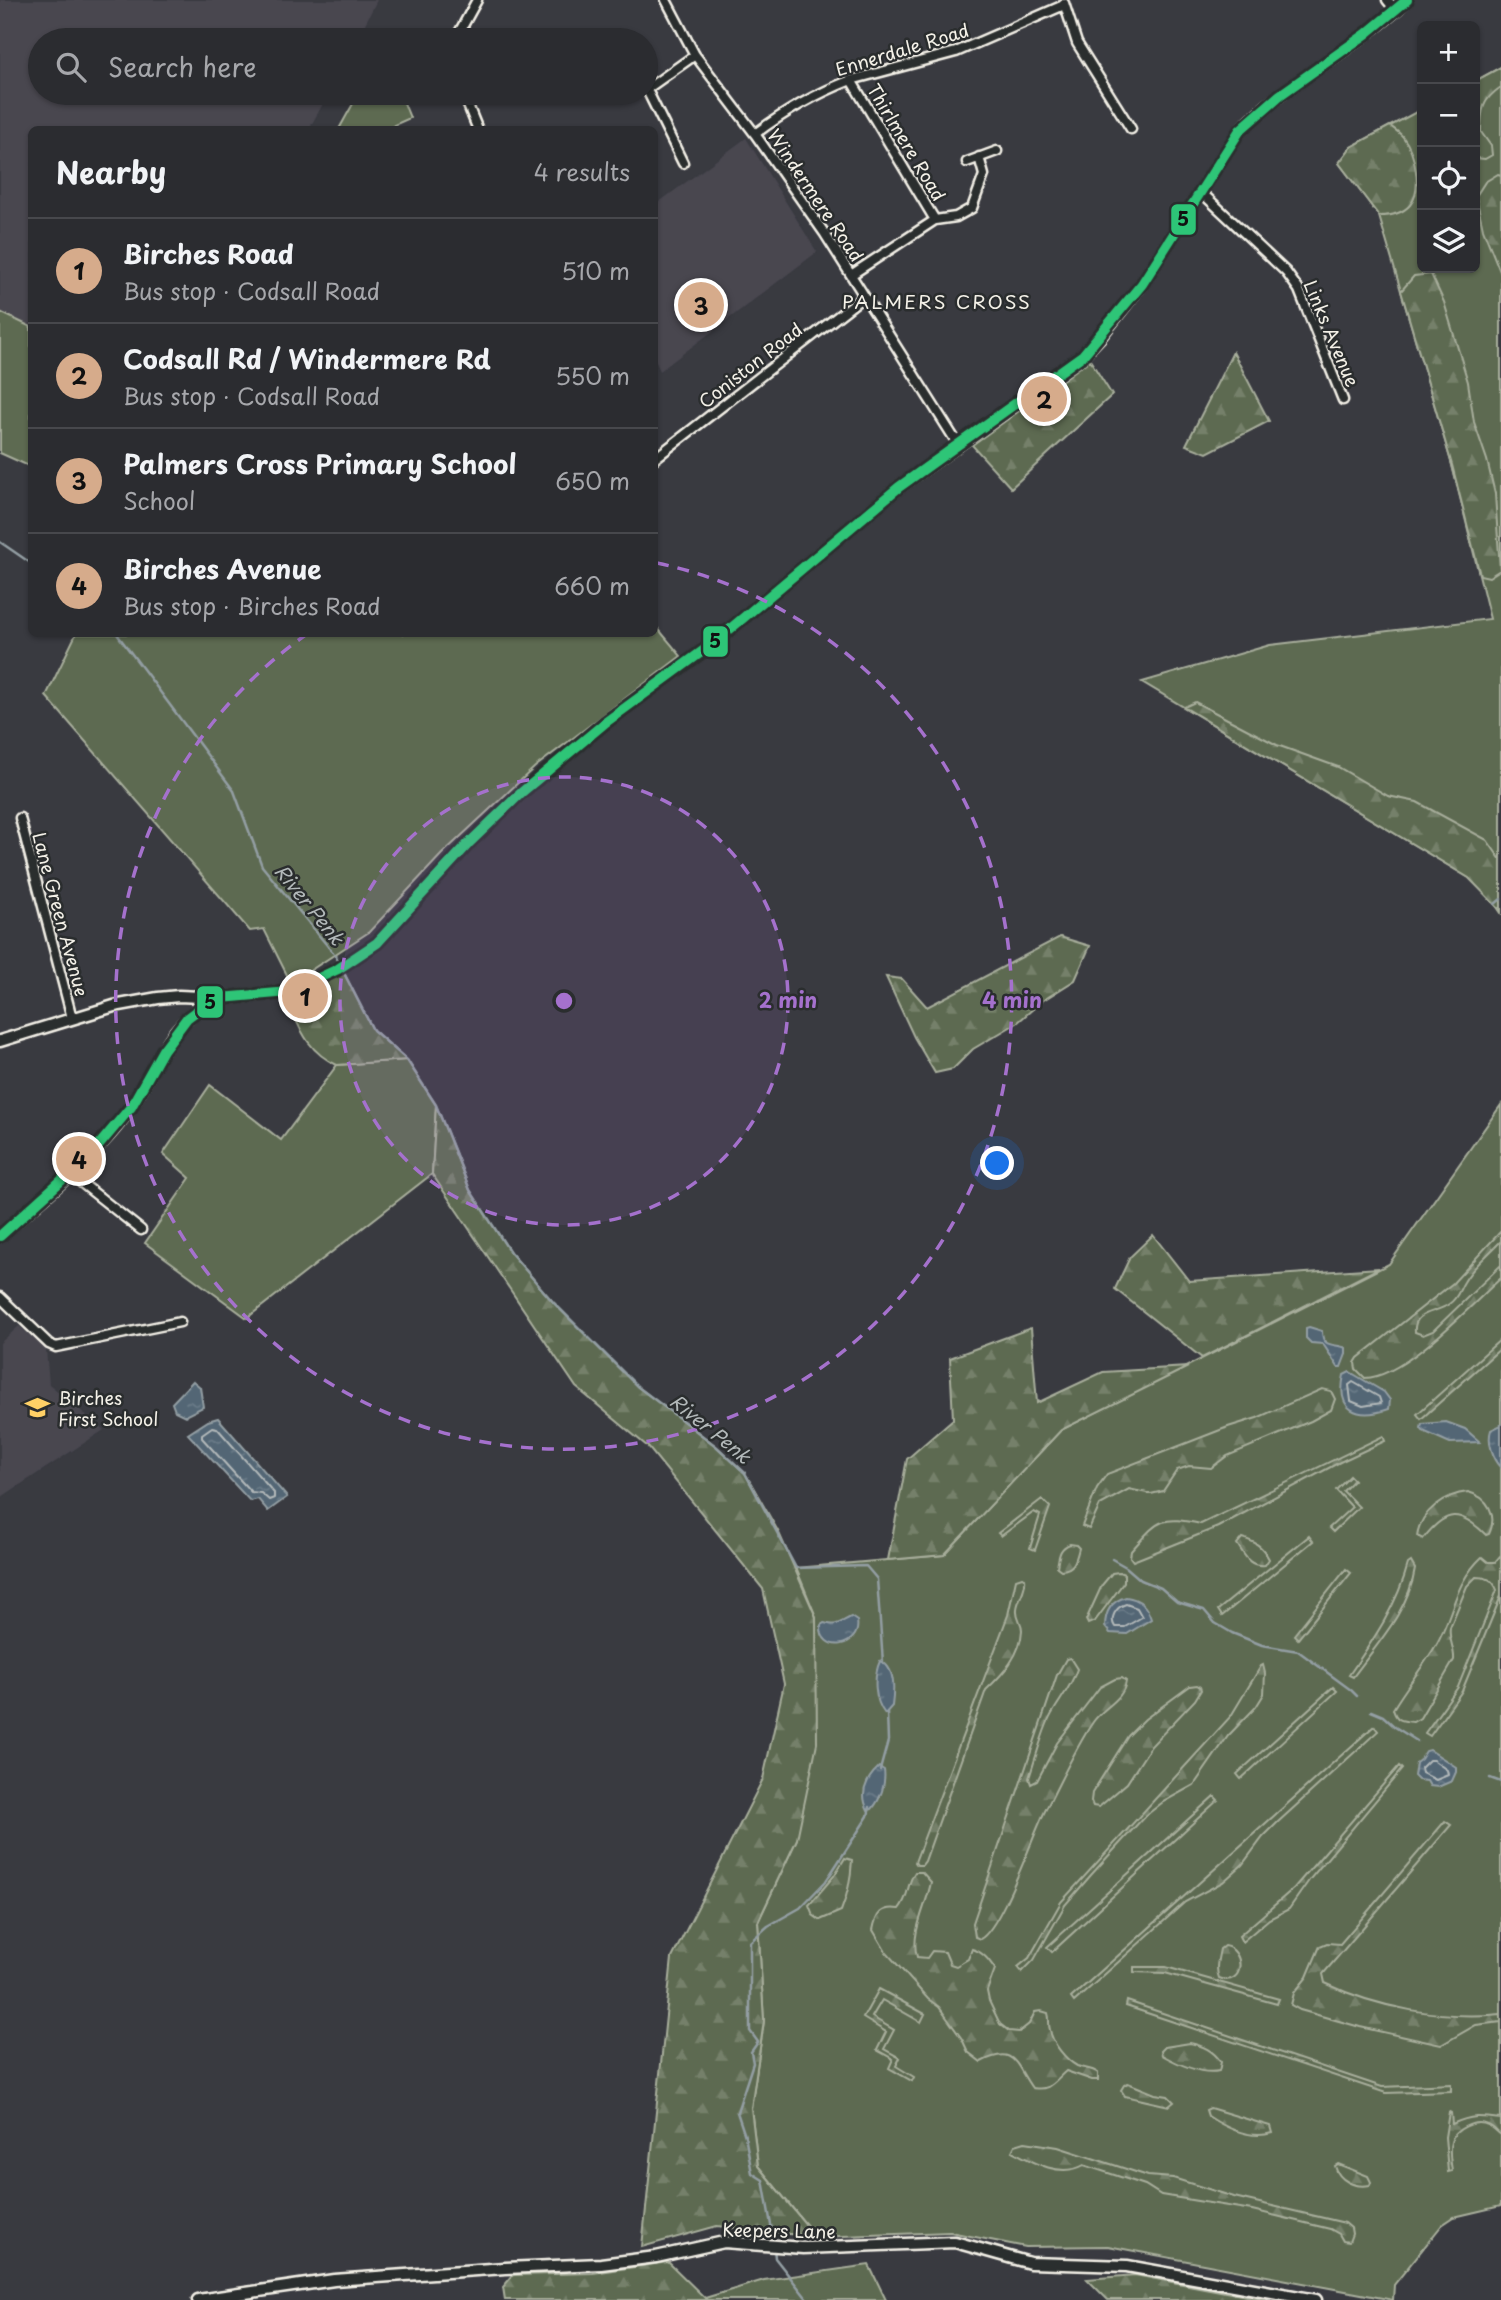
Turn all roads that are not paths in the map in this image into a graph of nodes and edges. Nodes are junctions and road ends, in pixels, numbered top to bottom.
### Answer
1 (477, 0) edge
2 (666, 0) edge
3 (1387, 0) edge
4 (1407, 0) edge
5 (1064, 2) edge
6 (1396, 11) junction
7 (462, 28) edge
8 (695, 55) junction
9 (658, 80) edge
10 (851, 80) junction
11 (468, 105) edge
12 (654, 105) edge
13 (476, 126) edge
14 (1131, 129) dead end
15 (755, 134) junction
16 (997, 151) dead end
17 (979, 157) junction
18 (967, 162) dead end
19 (683, 163) dead end
20 (1201, 192) junction
21 (935, 220) junction
22 (851, 275) junction
23 (864, 296) junction
24 (1343, 400) dead end
25 (959, 446) junction
26 (658, 456) edge
27 (20, 818) dead end
28 (221, 998) junction
29 (72, 1018) junction
30 (0, 1041) edge
31 (69, 1173) junction
32 (141, 1230) dead end
33 (0, 1236) edge
34 (0, 1297) edge
35 (180, 1322) dead end
36 (198, 2300) edge
37 (1316, 2300) edge

1 - 7 street
2 - 8 street, Windermere Road
3 - 6 street
4 - 6 street
5 - 10 street, Ennerdale Road
5 - 14 street
6 - 20 street
8 - 9 street
8 - 15 street, Windermere Road
10 - 15 street, Ennerdale Road
10 - 21 street, Thirlmere Road
11 - 13 street
12 - 19 street
15 - 22 street, Windermere Road
16 - 17 street
17 - 18 street
17 - 21 street
20 - 24 street, Links Avenue
20 - 25 street
21 - 22 street
22 - 23 street, Windermere Road
23 - 25 street, Windermere Road
23 - 26 street, Coniston Road
25 - 28 street
27 - 29 street, Lane Green Avenue
28 - 29 street
28 - 31 street
29 - 30 street
31 - 32 street
31 - 33 street
34 - 35 street
36 - 37 street, Keepers Lane

